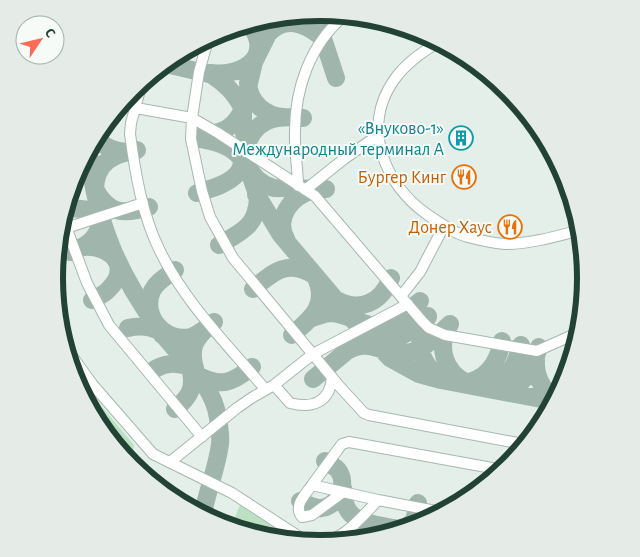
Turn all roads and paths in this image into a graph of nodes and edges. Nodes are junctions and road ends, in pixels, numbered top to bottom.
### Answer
1 (339, 22) edge
2 (431, 47) edge
3 (206, 48) edge
4 (139, 96) edge
5 (136, 108) junction
6 (192, 118) junction
7 (377, 136) junction
8 (302, 188) junction
9 (143, 203) junction
10 (69, 225) edge
11 (444, 226) junction
12 (68, 230) edge
13 (573, 232) edge
14 (400, 296) junction
15 (408, 304) junction
16 (570, 336) edge
17 (312, 354) junction
18 (76, 362) edge
19 (332, 377) junction
20 (269, 387) junction
21 (202, 438) junction
22 (517, 443) edge
23 (170, 462) junction
24 (494, 468) edge
25 (312, 485) junction
26 (342, 493) junction
27 (378, 500) junction
28 (431, 510) edge
29 (296, 535) edge
30 (340, 535) edge

1 - 8 lane
2 - 7 lane
3 - 6 lane
4 - 5 lane
5 - 6 lane
5 - 9 lane
6 - 8 lane
6 - 17 lane
7 - 8 lane
7 - 11 lane
8 - 14 lane
9 - 10 lane
9 - 20 lane
11 - 13 lane
11 - 14 lane
12 - 21 lane
14 - 15 lane
15 - 16 lane
15 - 17 lane
17 - 19 lane
17 - 20 lane
18 - 23 lane
19 - 20 lane
19 - 22 lane
20 - 21 lane
21 - 23 lane
23 - 29 lane
24 - 25 lane
25 - 26 lane
25 - 26 lane
26 - 27 lane
27 - 28 lane
27 - 30 lane

